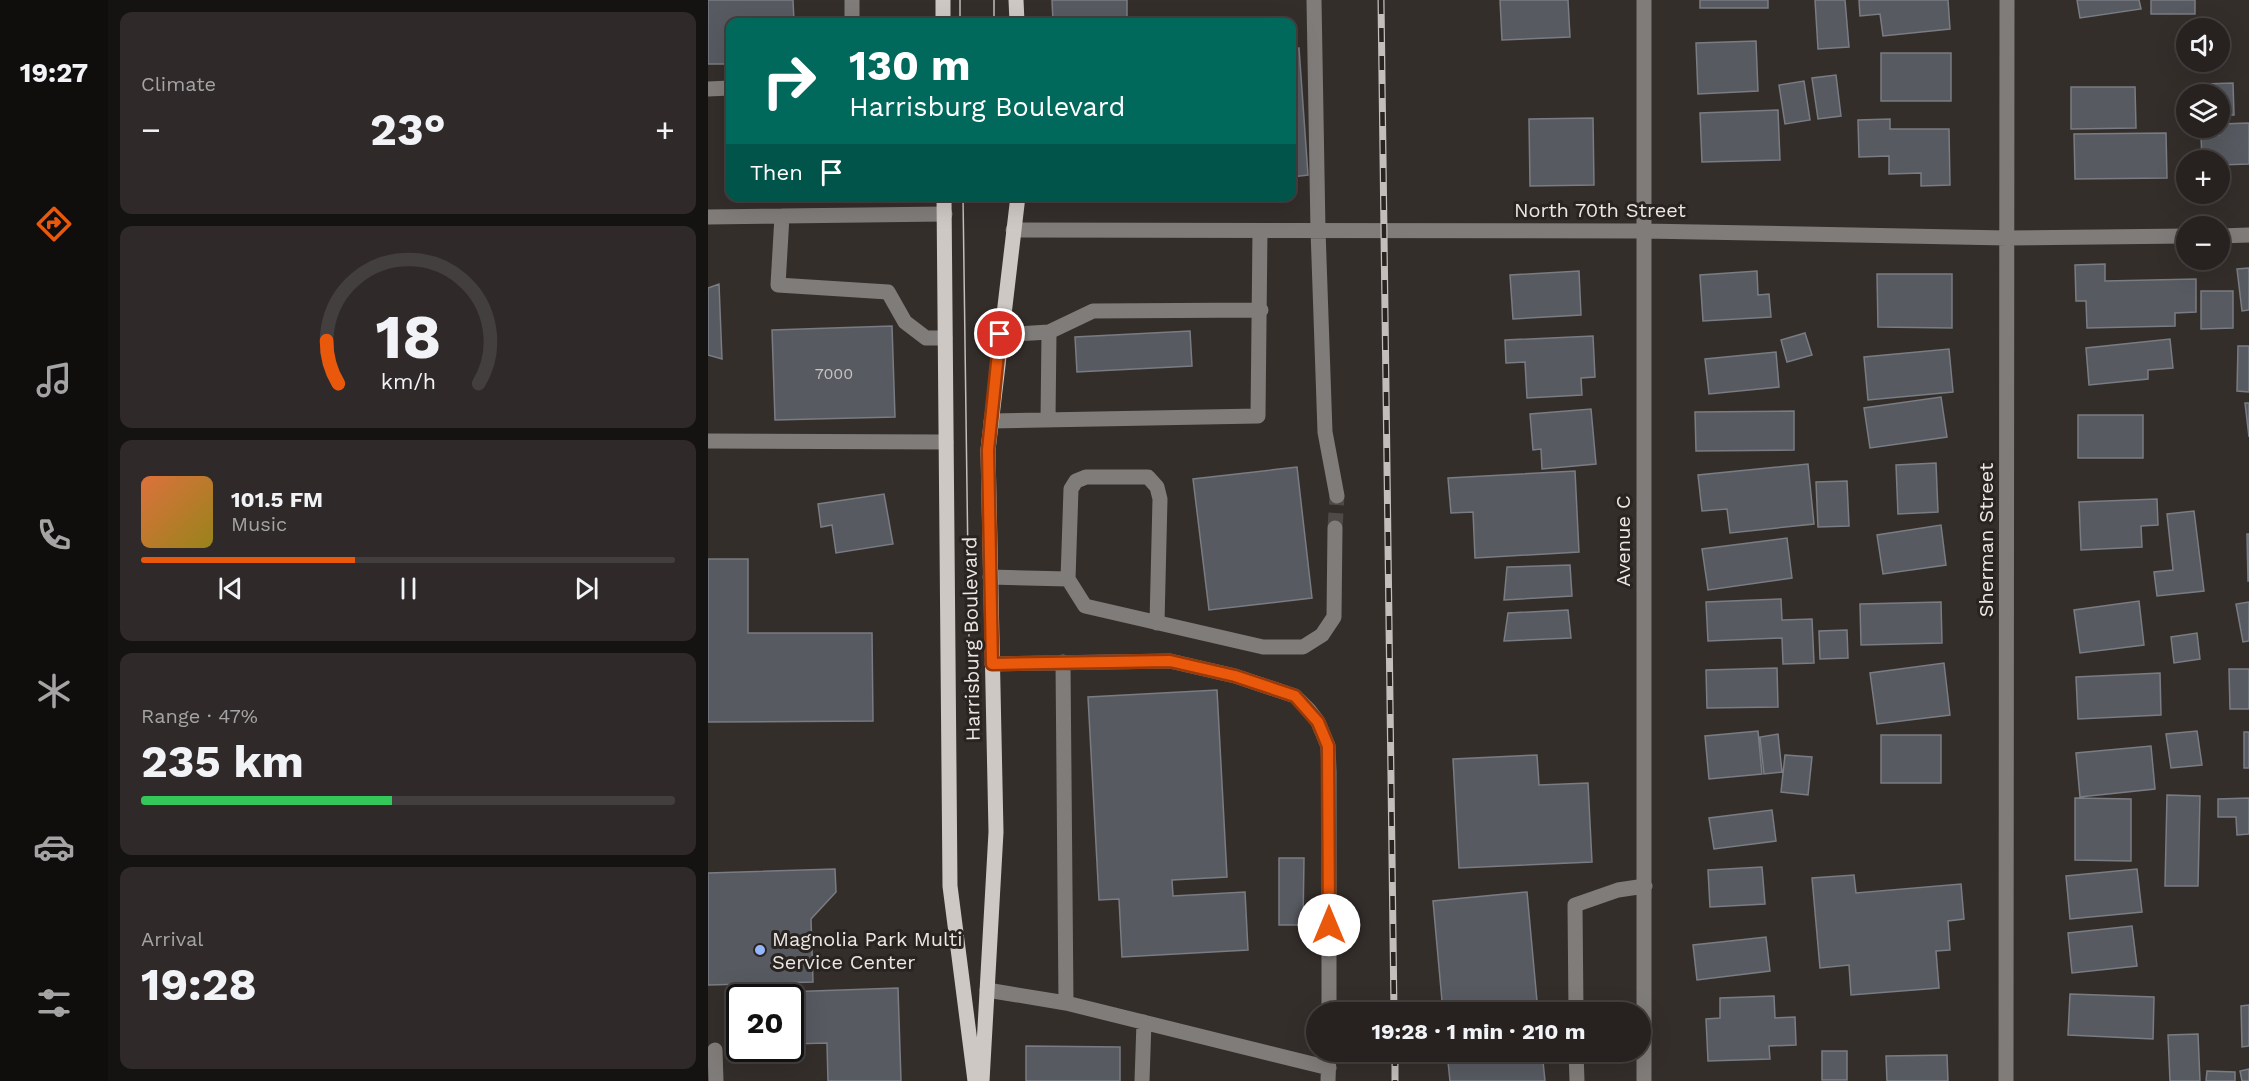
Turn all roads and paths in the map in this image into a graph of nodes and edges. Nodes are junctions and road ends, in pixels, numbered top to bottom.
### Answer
1 (852, 0) edge
2 (943, 0) edge
3 (1016, 0) edge
4 (1314, 0) edge
5 (1644, 0) edge
6 (2007, 0) edge
7 (852, 18) edge
8 (943, 18) edge
9 (1017, 18) edge
10 (726, 88) edge
11 (708, 89) edge
12 (944, 201) edge
13 (1017, 201) edge
14 (945, 214) junction
15 (782, 216) junction
16 (708, 217) edge
17 (1013, 230) junction
18 (1318, 230) junction
19 (1260, 231) junction
20 (1644, 231) junction
21 (2249, 235) edge
22 (2176, 236) edge
23 (2230, 236) edge
24 (2007, 238) junction
25 (1261, 310) junction
26 (1049, 332) junction
27 (1000, 334) junction
28 (945, 339) junction
29 (1048, 420) junction
30 (991, 421) junction
31 (708, 441) edge
32 (946, 442) junction
33 (1337, 496) tunnel mouth
34 (1335, 528) tunnel mouth
35 (990, 577) junction
36 (1068, 579) junction
37 (1157, 623) junction
38 (1063, 662) junction
39 (992, 664) junction
40 (1645, 886) junction
41 (987, 990) junction
42 (1329, 1002) edge
43 (1576, 1002) edge
44 (1066, 1003) junction
45 (1144, 1022) junction
46 (715, 1050) dead end
47 (1576, 1062) edge
48 (1328, 1074) edge
49 (716, 1081) edge
50 (975, 1081) edge
51 (982, 1081) edge
52 (1142, 1081) edge
53 (1577, 1081) edge
54 (1644, 1081) edge
55 (2006, 1081) edge

1 - 7 street
2 - 8 main road
3 - 9 main road
4 - 18 street
5 - 20 street, Avenue C
6 - 24 street, Sherman Street
10 - 11 street
12 - 14 main road, Harrisburg Boulevard
13 - 17 main road, Harrisburg Boulevard
14 - 15 street
14 - 28 main road, Harrisburg Boulevard
15 - 16 street
15 - 28 street
17 - 19 street, North 70th Street
17 - 27 main road, Harrisburg Boulevard
18 - 19 street, North 70th Street
18 - 20 street, North 70th Street
18 - 33 street
19 - 25 street
20 - 24 street, North 70th Street
20 - 40 street, Avenue C
21 - 23 street
22 - 24 street, North 70th Street
24 - 55 street, Sherman Street
25 - 26 street
25 - 29 street
26 - 27 street
26 - 29 street
27 - 30 main road, Harrisburg Boulevard
28 - 32 main road, Harrisburg Boulevard
29 - 30 street
30 - 35 main road, Harrisburg Boulevard
31 - 32 street
32 - 50 main road, Harrisburg Boulevard
34 - 37 street
35 - 36 street
35 - 39 main road, Harrisburg Boulevard
36 - 37 street
36 - 37 street
38 - 39 street
38 - 42 street
38 - 44 street
39 - 41 main road, Harrisburg Boulevard
40 - 43 street
40 - 54 street, Avenue C
41 - 44 street
41 - 51 main road, Harrisburg Boulevard
44 - 45 street
45 - 48 street
45 - 52 street
46 - 49 street
47 - 53 street

